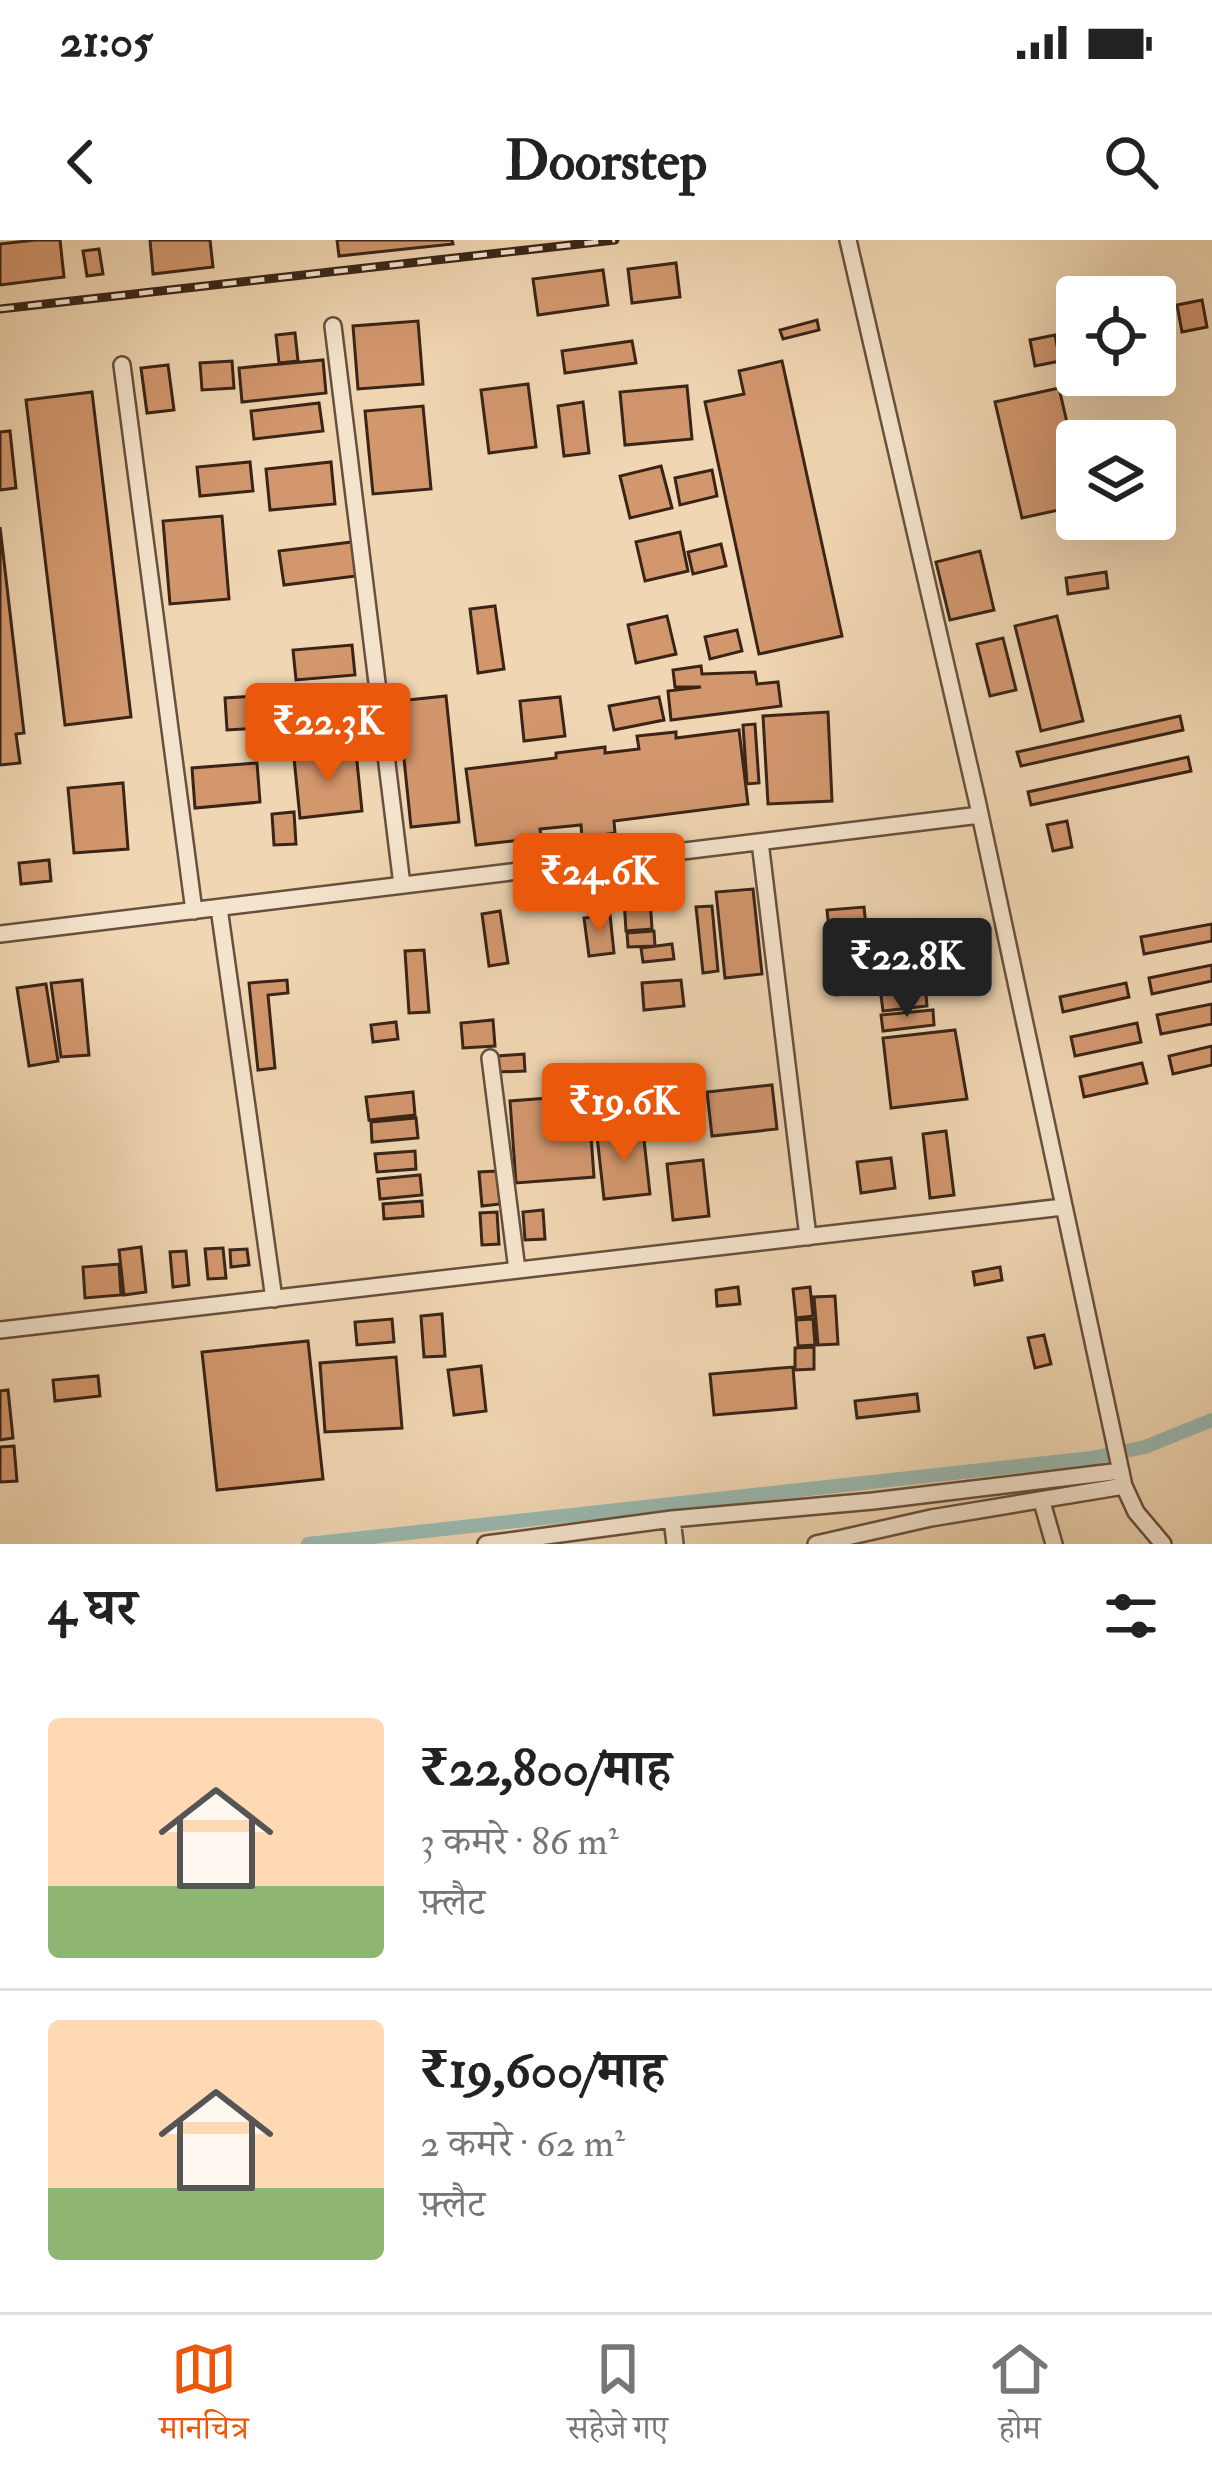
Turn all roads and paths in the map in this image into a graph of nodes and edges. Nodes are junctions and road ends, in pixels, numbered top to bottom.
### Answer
1 (848, 240) edge
2 (333, 326) dead end
3 (122, 365) dead end
4 (980, 815) junction
5 (760, 842) junction
6 (402, 885) junction
7 (219, 908) junction
8 (194, 910) junction
9 (0, 934) edge
10 (490, 1058) dead end
11 (1063, 1207) junction
12 (808, 1237) junction
13 (518, 1270) junction
14 (274, 1299) junction
15 (0, 1330) edge
16 (1122, 1474) junction
17 (1042, 1502) junction
18 (672, 1519) junction
19 (887, 1536) edge
20 (486, 1544) edge
21 (675, 1544) edge
22 (816, 1544) edge
23 (1054, 1544) edge
24 (1163, 1544) edge

1 - 4 street
2 - 6 street
3 - 8 street
4 - 5 street
4 - 11 street
5 - 6 street
5 - 12 street
6 - 7 street
7 - 8 street
7 - 14 street
8 - 9 street
10 - 13 street
11 - 12 street
11 - 16 street
12 - 13 street
13 - 14 street
14 - 15 street
16 - 17 street
16 - 18 street
16 - 24 street
17 - 19 street
17 - 23 street
18 - 20 street
18 - 21 street
19 - 22 street

